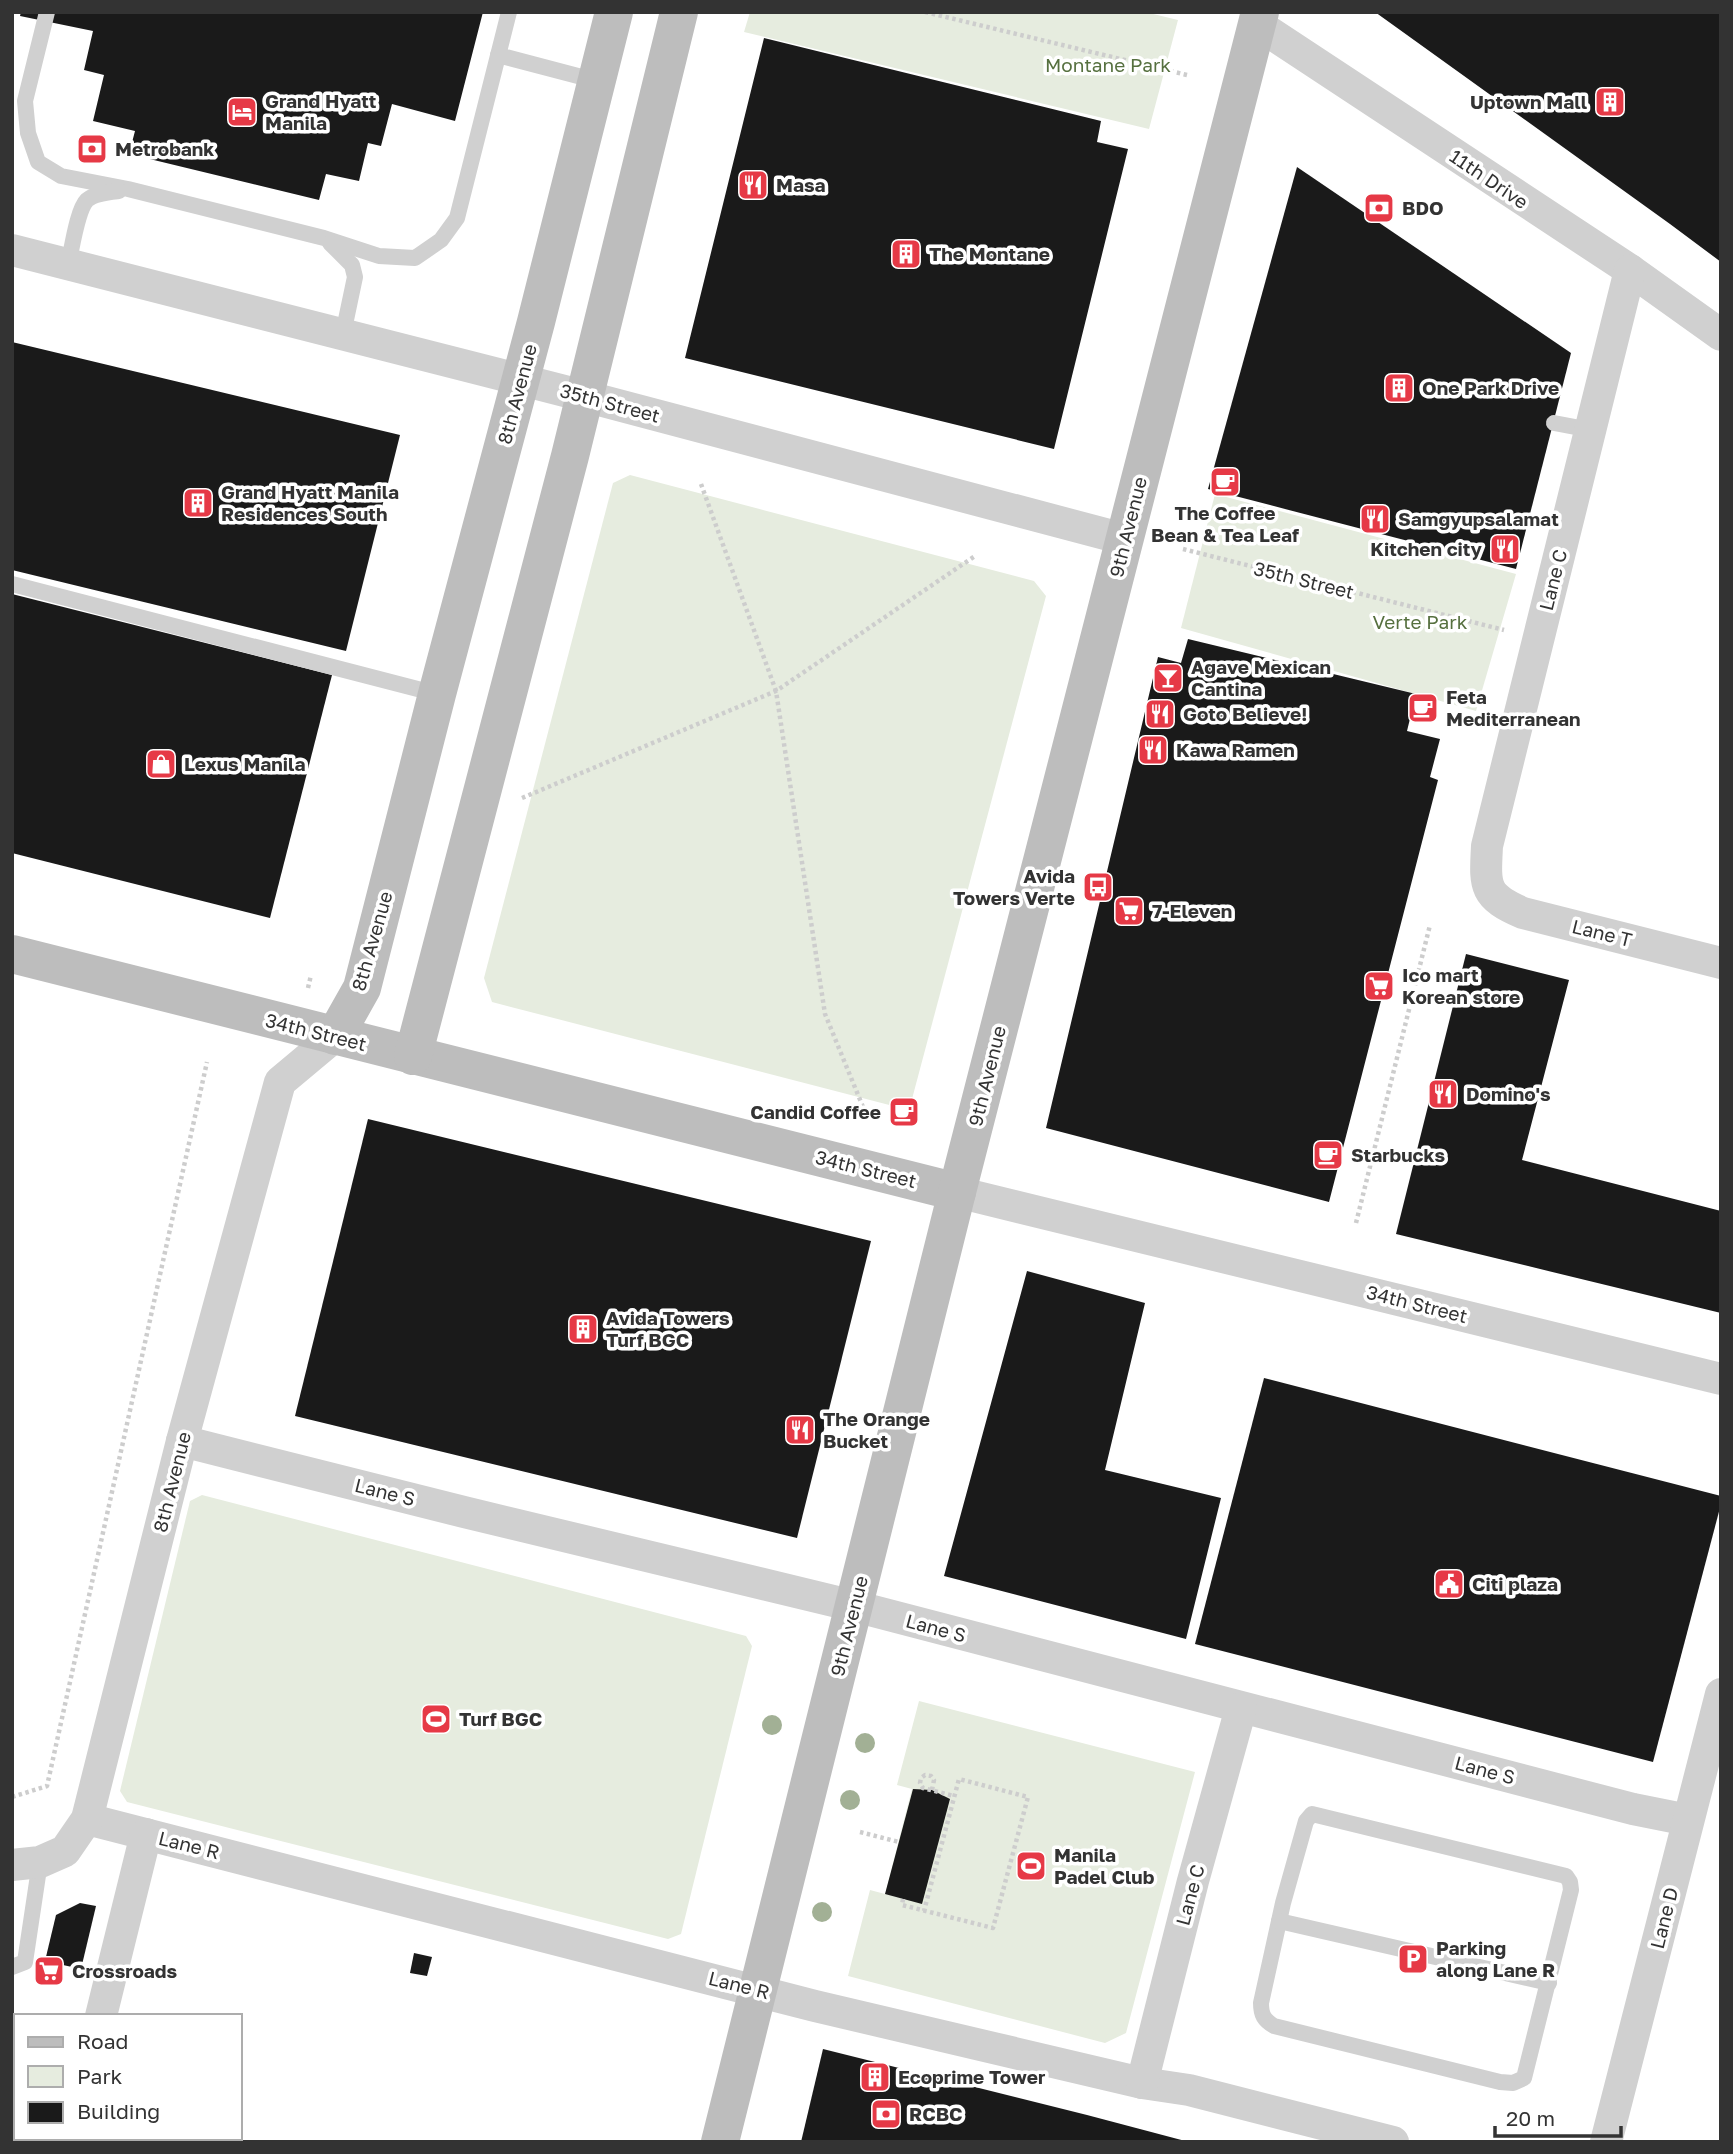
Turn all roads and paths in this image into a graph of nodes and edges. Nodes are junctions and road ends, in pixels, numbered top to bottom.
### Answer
1 (47, 12) edge
2 (509, 12) edge
3 (614, 12) edge
4 (679, 12) edge
5 (925, 12) edge
6 (1258, 18) edge
7 (498, 55) junction
8 (1187, 75) dead end
9 (597, 81) junction
10 (128, 189) junction
11 (324, 238) junction
12 (12, 250) edge
13 (68, 265) junction
14 (1630, 270) junction
15 (343, 334) junction
16 (1721, 335) edge
17 (521, 380) junction
18 (584, 396) junction
19 (1553, 423) dead end
20 (1591, 430) junction
21 (701, 484) dead end
22 (1124, 539) junction
23 (1183, 549) dead end
24 (975, 556) dead end
25 (12, 584) edge
26 (1507, 631) dead end
27 (776, 691) junction
28 (437, 694) junction
29 (518, 799) dead end
30 (1489, 891) joint
31 (1430, 925) dead end
32 (12, 954) edge
33 (1721, 963) edge
34 (335, 1036) junction
35 (413, 1056) junction
36 (207, 1062) dead end
37 (864, 1112) dead end
38 (957, 1192) junction
39 (1356, 1223) dead end
40 (1721, 1379) edge
41 (182, 1441) junction
42 (854, 1606) junction
43 (1721, 1694) edge
44 (1241, 1708) junction
45 (932, 1790) dead end
46 (954, 1796) junction
47 (12, 1797) edge
48 (87, 1819) junction
49 (1689, 1820) junction
50 (860, 1832) dead end
51 (146, 1834) junction
52 (899, 1842) dead end
53 (26, 1863) edge
54 (903, 1899) dead end
55 (925, 1911) junction
56 (1279, 1921) junction
57 (12, 1967) edge
58 (1549, 1983) junction
59 (759, 1990) junction
60 (101, 2014) edge
61 (1142, 2083) junction
62 (720, 2142) edge
63 (1393, 2142) edge
64 (1606, 2142) edge

1 - 10 lane
2 - 7 lane
3 - 9 street, 8th Avenue
4 - 18 street
5 - 8 path
6 - 14 street, 11th Drive
6 - 22 street, 9th Avenue
7 - 9 lane
7 - 11 lane
9 - 17 street, 8th Avenue
10 - 11 lane
10 - 13 lane
11 - 15 lane
12 - 13 street, 35th Street
13 - 15 street, 35th Street
14 - 16 street, 11th Drive
14 - 20 street, Lane C
15 - 17 street, 35th Street
17 - 18 street, 35th Street
17 - 28 street, 8th Avenue
18 - 22 street, 35th Street
18 - 35 street
19 - 20 lane
20 - 30 street, Lane C
21 - 27 path
22 - 38 street, 9th Avenue
23 - 26 path, 35th Street
24 - 27 path
25 - 28 lane
27 - 29 path
27 - 37 path
28 - 34 street, 8th Avenue
30 - 33 street, Lane T
31 - 39 path
32 - 34 street, 34th Street
34 - 35 street, 34th Street
34 - 41 street, 8th Avenue
35 - 38 street, 34th Street
36 - 47 path
38 - 40 street, 34th Street
38 - 42 street, 9th Avenue
41 - 42 street, Lane S
41 - 48 street, 8th Avenue
42 - 44 street, Lane S
42 - 59 street, 9th Avenue
43 - 49 street, Lane D
44 - 49 street, Lane S
44 - 61 street, Lane C
45 - 46 path
46 - 55 path
46 - 55 path
48 - 51 street, Lane R
48 - 53 street, 8th Avenue
49 - 64 street, Lane D
50 - 52 path
51 - 59 street, Lane R
51 - 60 street
53 - 57 lane
54 - 55 path
56 - 58 lane
56 - 58 lane
56 - 58 lane
59 - 61 street, Lane R
59 - 62 street, 9th Avenue
61 - 63 street, Lane R

